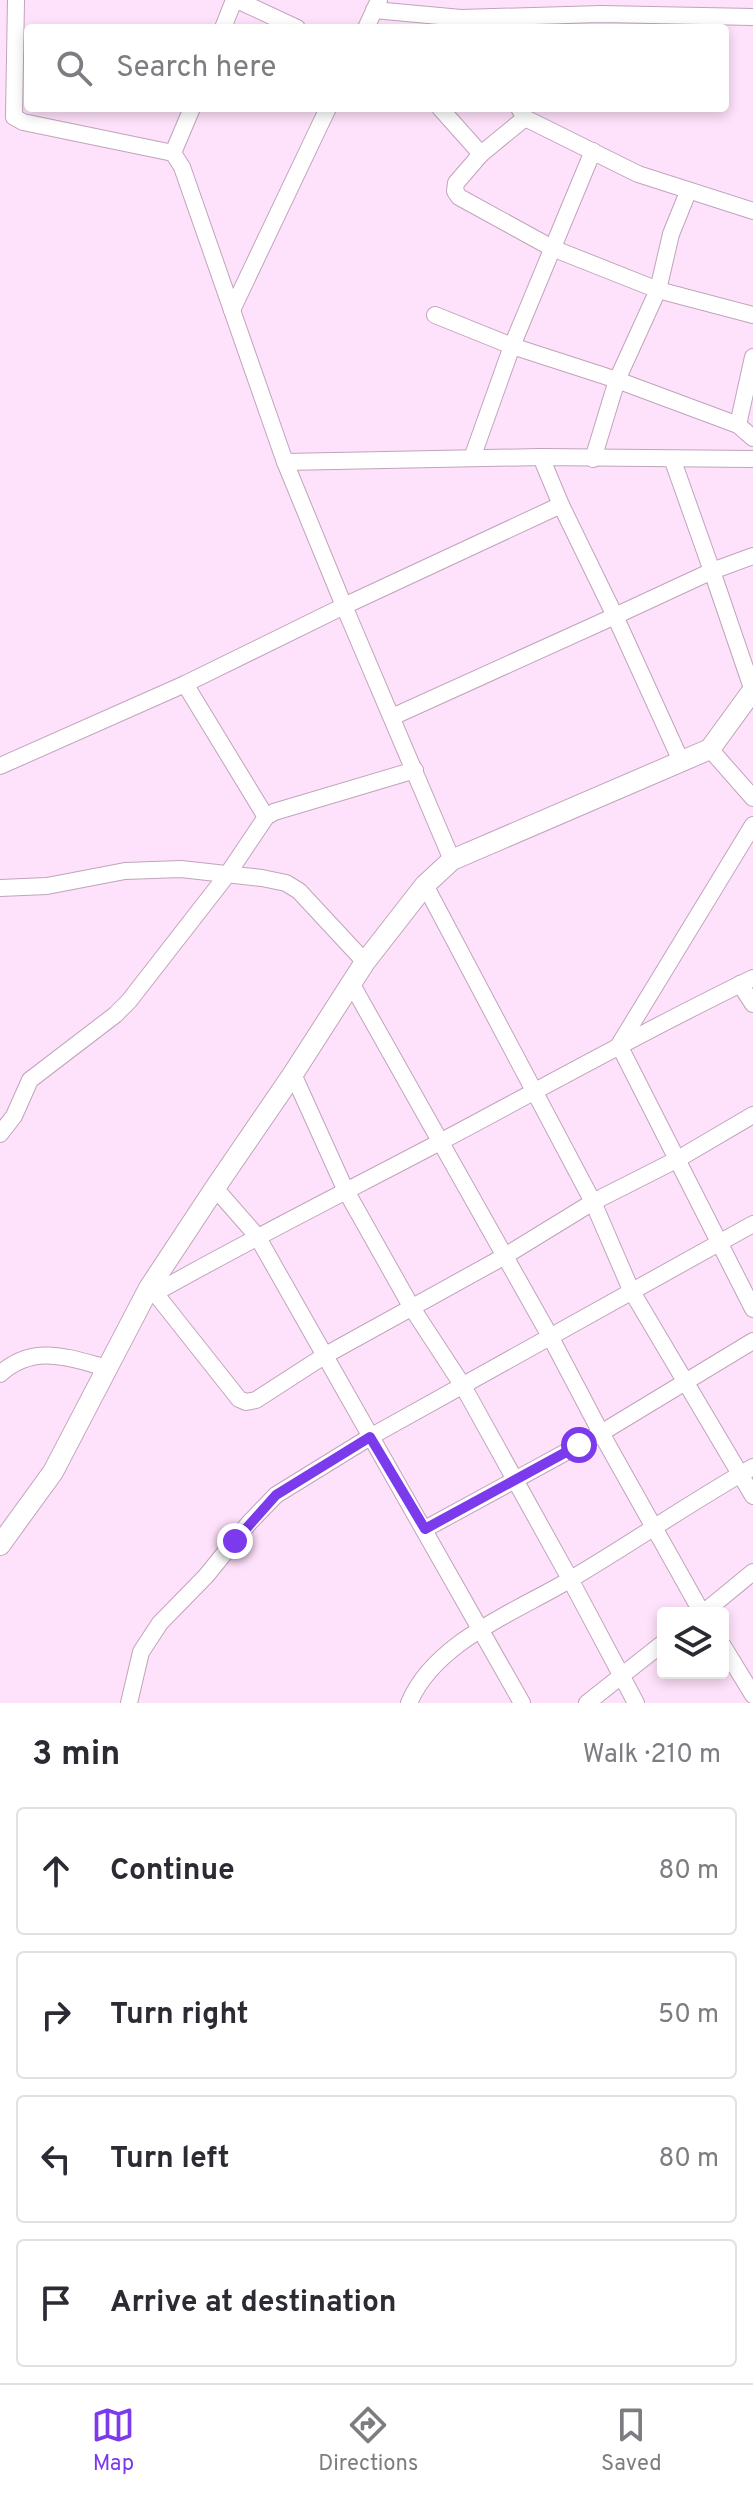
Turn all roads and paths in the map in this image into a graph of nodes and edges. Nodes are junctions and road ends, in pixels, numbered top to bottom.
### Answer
1 (16, 0) edge
2 (235, 0) edge
3 (377, 5) edge
4 (602, 7) edge
5 (438, 8) edge
6 (753, 17) edge
7 (464, 23) edge
8 (225, 24) edge
9 (288, 24) edge
10 (368, 24) edge
11 (0, 102) edge
12 (190, 112) edge
13 (326, 112) edge
14 (444, 112) edge
15 (522, 113) edge
16 (14, 117) junction
17 (593, 151) junction
18 (173, 153) junction
19 (481, 154) junction
20 (688, 192) junction
21 (753, 211) edge
22 (552, 248) junction
23 (658, 290) junction
24 (232, 310) junction
25 (435, 315) dead end
26 (753, 315) edge
27 (512, 346) junction
28 (753, 357) edge
29 (617, 380) junction
30 (738, 425) junction
31 (753, 438) edge
32 (541, 457) junction
33 (472, 458) junction
34 (593, 459) junction
35 (753, 459) edge
36 (673, 461) junction
37 (285, 462) junction
38 (561, 505) junction
39 (753, 556) edge
40 (712, 571) junction
41 (344, 606) junction
42 (615, 616) junction
43 (185, 684) junction
44 (753, 690) edge
45 (392, 717) junction
46 (710, 749) junction
47 (681, 761) junction
48 (0, 766) edge
49 (415, 770) junction
50 (753, 798) edge
51 (266, 817) junction
52 (753, 825) edge
53 (452, 860) junction
54 (227, 875) junction
55 (425, 885) junction
56 (0, 888) edge
57 (365, 962) junction
58 (747, 981) edge
59 (351, 983) junction
60 (753, 1004) edge
61 (619, 1045) junction
62 (293, 1074) junction
63 (535, 1090) junction
64 (753, 1115) edge
65 (0, 1134) edge
66 (440, 1142) junction
67 (678, 1159) junction
68 (215, 1188) junction
69 (345, 1189) junction
70 (593, 1202) junction
71 (753, 1224) edge
72 (257, 1236) junction
73 (721, 1244) junction
74 (505, 1256) junction
75 (152, 1290) junction
76 (631, 1290) junction
77 (412, 1308) junction
78 (753, 1309) edge
79 (551, 1338) junction
80 (753, 1341) edge
81 (324, 1356) junction
82 (107, 1368) junction
83 (2, 1370) edge
84 (685, 1384) junction
85 (463, 1386) junction
86 (601, 1433) junction
87 (370, 1437) junction
88 (746, 1471) edge
89 (513, 1479) junction
90 (753, 1496) edge
91 (653, 1526) junction
92 (425, 1529) junction
93 (0, 1545) edge
94 (753, 1572) edge
95 (570, 1579) junction
96 (700, 1607) edge
97 (710, 1607) edge
98 (479, 1629) junction
99 (657, 1648) edge
100 (729, 1656) edge
101 (619, 1676) junction
102 (753, 1695) edge
103 (129, 1703) edge
104 (409, 1703) edge
105 (522, 1703) edge
106 (587, 1703) edge
107 (636, 1703) edge

1 - 16 street
2 - 8 street
2 - 9 street
3 - 5 street
3 - 10 street
4 - 6 street
4 - 7 street
5 - 7 street
11 - 16 street
12 - 18 street
13 - 24 street
14 - 19 street
15 - 17 street
15 - 19 street
16 - 18 street
17 - 20 street
17 - 22 street
18 - 24 street
19 - 22 street
20 - 21 street
20 - 23 street
22 - 23 street
22 - 27 street
23 - 26 street
23 - 29 street
24 - 37 street
25 - 27 street
27 - 29 street
27 - 33 street
28 - 30 street
29 - 30 street
29 - 34 street
30 - 31 street
32 - 33 street
32 - 34 street
32 - 38 street
33 - 37 street
34 - 36 street
35 - 36 street
36 - 40 street
37 - 41 street
38 - 41 street
38 - 42 street
39 - 40 street
40 - 42 street
40 - 44 street
41 - 43 street
41 - 45 street
42 - 45 street
42 - 47 street
43 - 48 street
43 - 51 street
44 - 46 street
45 - 49 street
46 - 47 street
46 - 50 street
47 - 53 street
49 - 51 street
49 - 53 street
51 - 54 street
52 - 61 street
53 - 55 street
54 - 56 street
54 - 57 street
54 - 65 street
55 - 57 street
55 - 63 street
57 - 59 street
58 - 60 street
58 - 61 street
59 - 62 street
59 - 66 street
61 - 63 street
61 - 67 street
62 - 68 street
62 - 69 street
63 - 66 street
63 - 70 street
64 - 67 street
66 - 69 street
66 - 74 street
67 - 70 street
67 - 73 street
68 - 72 street
68 - 75 street
69 - 72 street
69 - 77 street
70 - 74 street
70 - 76 street
71 - 73 street
72 - 75 street
72 - 81 street
73 - 76 street
73 - 78 street
74 - 77 street
74 - 79 street
75 - 81 street
75 - 82 street
76 - 79 street
76 - 84 street
77 - 81 street
77 - 85 street
79 - 85 street
79 - 86 street
80 - 84 street
81 - 87 street
82 - 83 street
82 - 93 street
84 - 86 street
84 - 88 street
85 - 87 street
85 - 89 street
86 - 89 street
86 - 91 street
87 - 92 street
87 - 103 street
88 - 90 street
88 - 91 street
89 - 92 street
89 - 95 street
91 - 95 street
91 - 96 street
92 - 98 street
94 - 97 street
95 - 98 street
95 - 101 street
98 - 104 street
98 - 105 street
99 - 101 street
100 - 102 street
101 - 106 street
101 - 107 street

